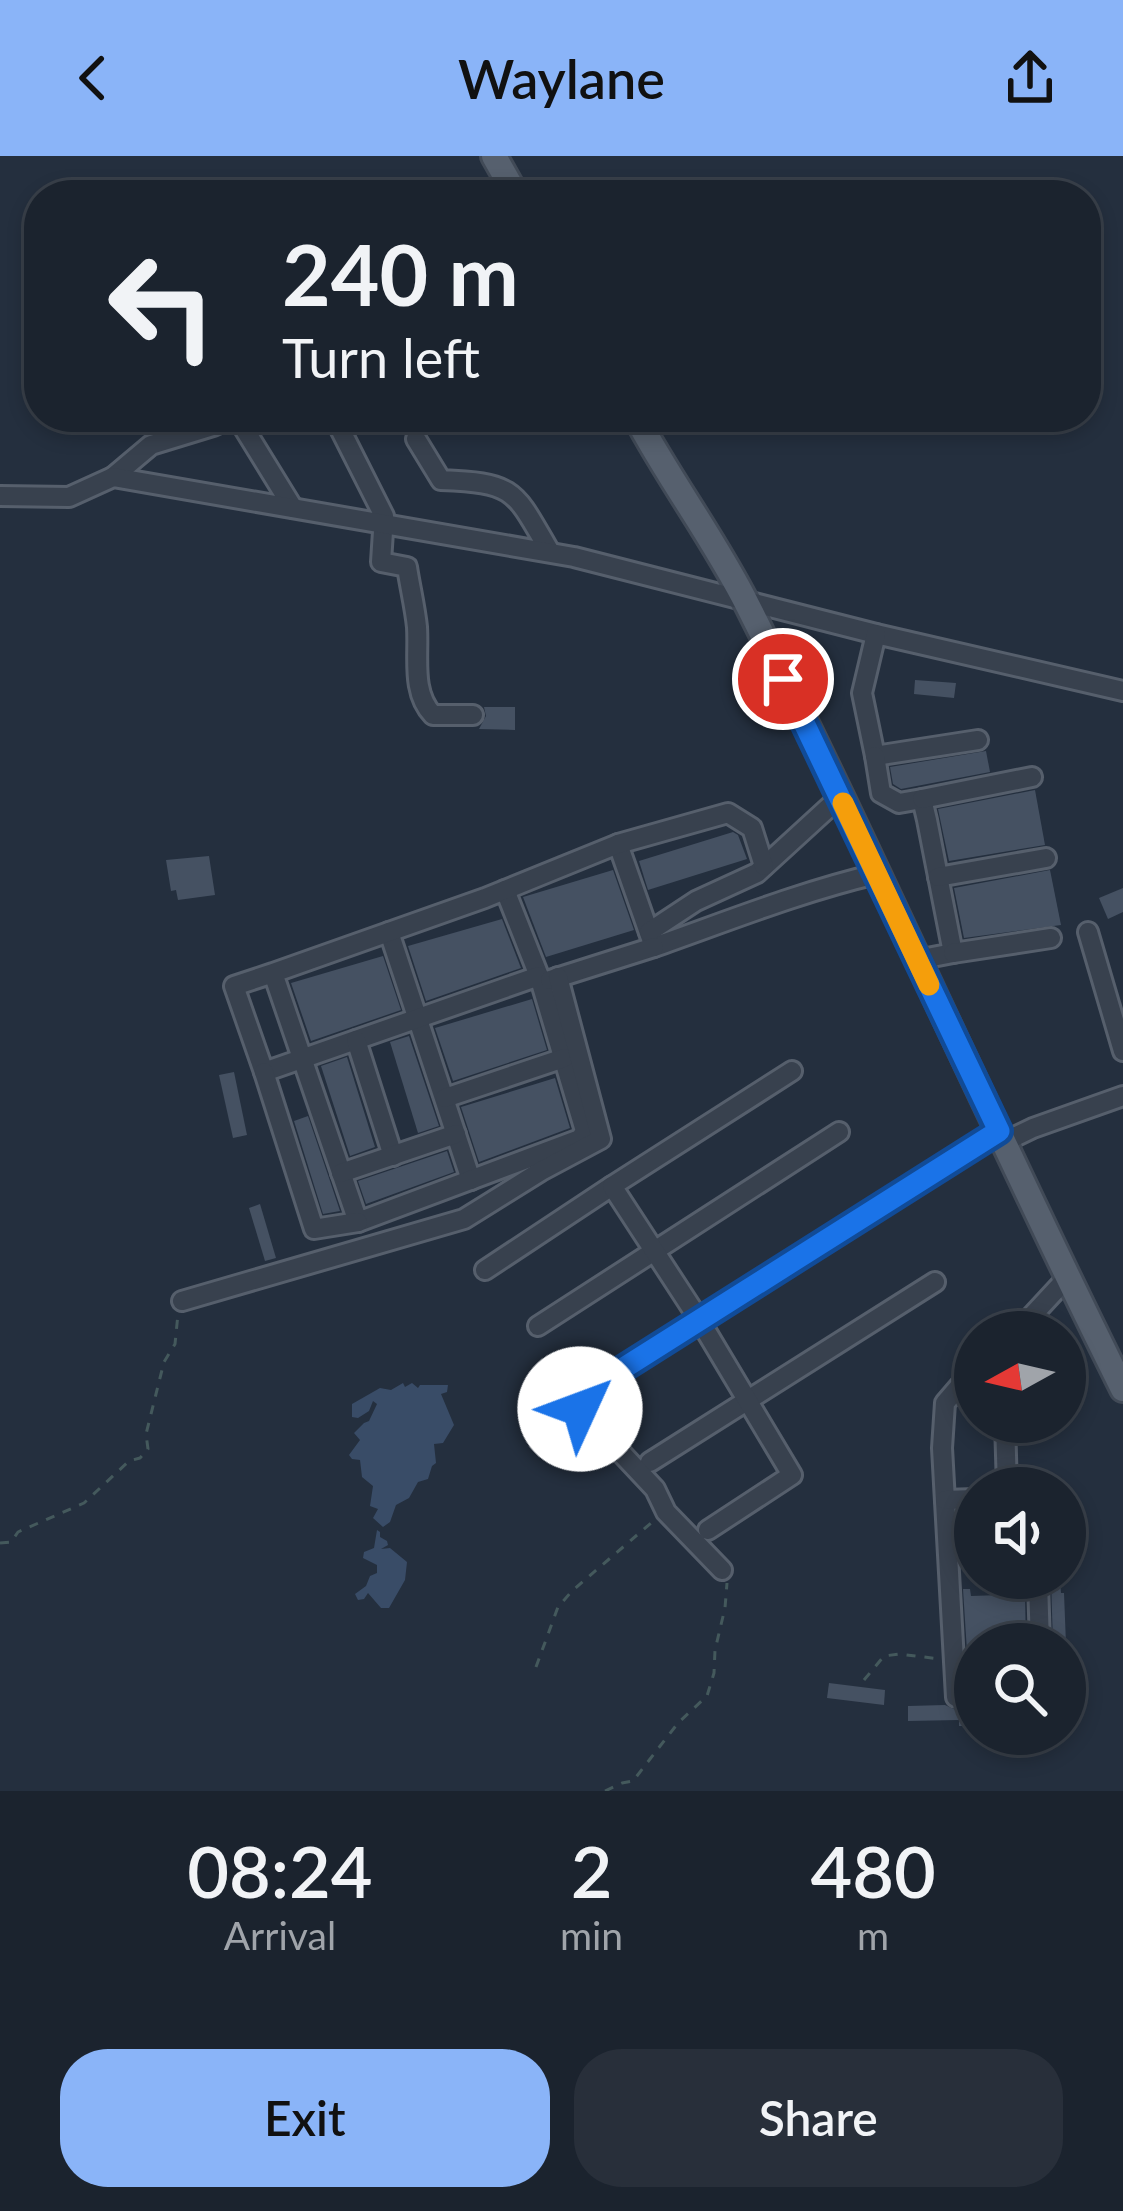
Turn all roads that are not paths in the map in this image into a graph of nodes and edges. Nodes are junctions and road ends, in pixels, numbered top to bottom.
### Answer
1 (193, 432) edge
2 (245, 432) edge
3 (342, 432) edge
4 (645, 432) edge
5 (416, 439) dead end
6 (113, 477) junction
7 (0, 496) edge
8 (293, 508) junction
9 (383, 524) junction
10 (550, 553) junction
11 (746, 600) junction
12 (876, 634) junction
13 (1123, 691) edge
14 (473, 715) dead end
15 (978, 740) dead end
16 (875, 756) junction
17 (1032, 777) dead end
18 (840, 797) junction
19 (922, 799) junction
20 (618, 844) junction
21 (1046, 858) dead end
22 (764, 866) junction
23 (876, 874) junction
24 (938, 877) junction
25 (505, 890) junction
26 (389, 932) junction
27 (1088, 932) dead end
28 (1052, 938) dead end
29 (651, 939) junction
30 (952, 953) junction
31 (917, 959) junction
32 (273, 973) junction
33 (546, 979) junction
34 (419, 1018) junction
35 (356, 1040) junction
36 (1123, 1051) edge
37 (302, 1058) junction
38 (564, 1058) junction
39 (792, 1071) dead end
40 (264, 1072) junction
41 (1123, 1096) edge
42 (445, 1098) junction
43 (839, 1132) dead end
44 (456, 1134) junction
45 (1002, 1136) junction
46 (393, 1156) junction
47 (341, 1173) junction
48 (471, 1180) junction
49 (612, 1186) junction
50 (358, 1222) junction
51 (653, 1250) junction
52 (485, 1270) dead end
53 (1067, 1278) junction
54 (935, 1282) dead end
55 (182, 1301) road end
56 (1036, 1311) edge
57 (700, 1321) junction
58 (538, 1326) dead end
59 (1123, 1389) edge
60 (954, 1392) edge
61 (746, 1399) junction
62 (650, 1462) dead end
63 (945, 1500) junction
64 (954, 1500) edge
65 (708, 1531) dead end
66 (722, 1570) road end
67 (954, 1661) edge

1 - 6 street
2 - 8 street
3 - 9 street
4 - 11 main road
5 - 10 street
6 - 7 street
6 - 8 street
8 - 9 street
9 - 10 street
9 - 14 street
10 - 11 street
11 - 12 street
11 - 18 main road
12 - 13 street
12 - 16 street
15 - 16 street
16 - 19 street
17 - 19 street
18 - 22 street
18 - 23 main road
19 - 24 street
20 - 22 street
20 - 25 street
20 - 29 street
21 - 24 street
22 - 29 street
23 - 29 street
23 - 31 main road
24 - 30 street
25 - 26 street
25 - 33 street
26 - 32 street
26 - 34 street
27 - 36 street
28 - 30 street
29 - 33 street
30 - 31 street
31 - 45 main road
32 - 37 street
32 - 40 street
33 - 34 street
33 - 38 street
33 - 55 street
34 - 35 street
34 - 42 street
35 - 37 street
35 - 46 street
37 - 40 street
37 - 47 street
38 - 42 street
38 - 48 street
39 - 49 street
40 - 50 street
41 - 45 street
42 - 44 street
43 - 51 street
44 - 46 street
44 - 48 street
45 - 53 main road
45 - 57 street
46 - 47 street
47 - 50 street
48 - 50 street
49 - 51 street
49 - 52 street
51 - 57 street
51 - 58 street
53 - 56 street
53 - 59 main road
54 - 61 street
57 - 61 street
57 - 66 street
60 - 63 street
61 - 62 street
61 - 65 street
63 - 64 street
63 - 67 street

